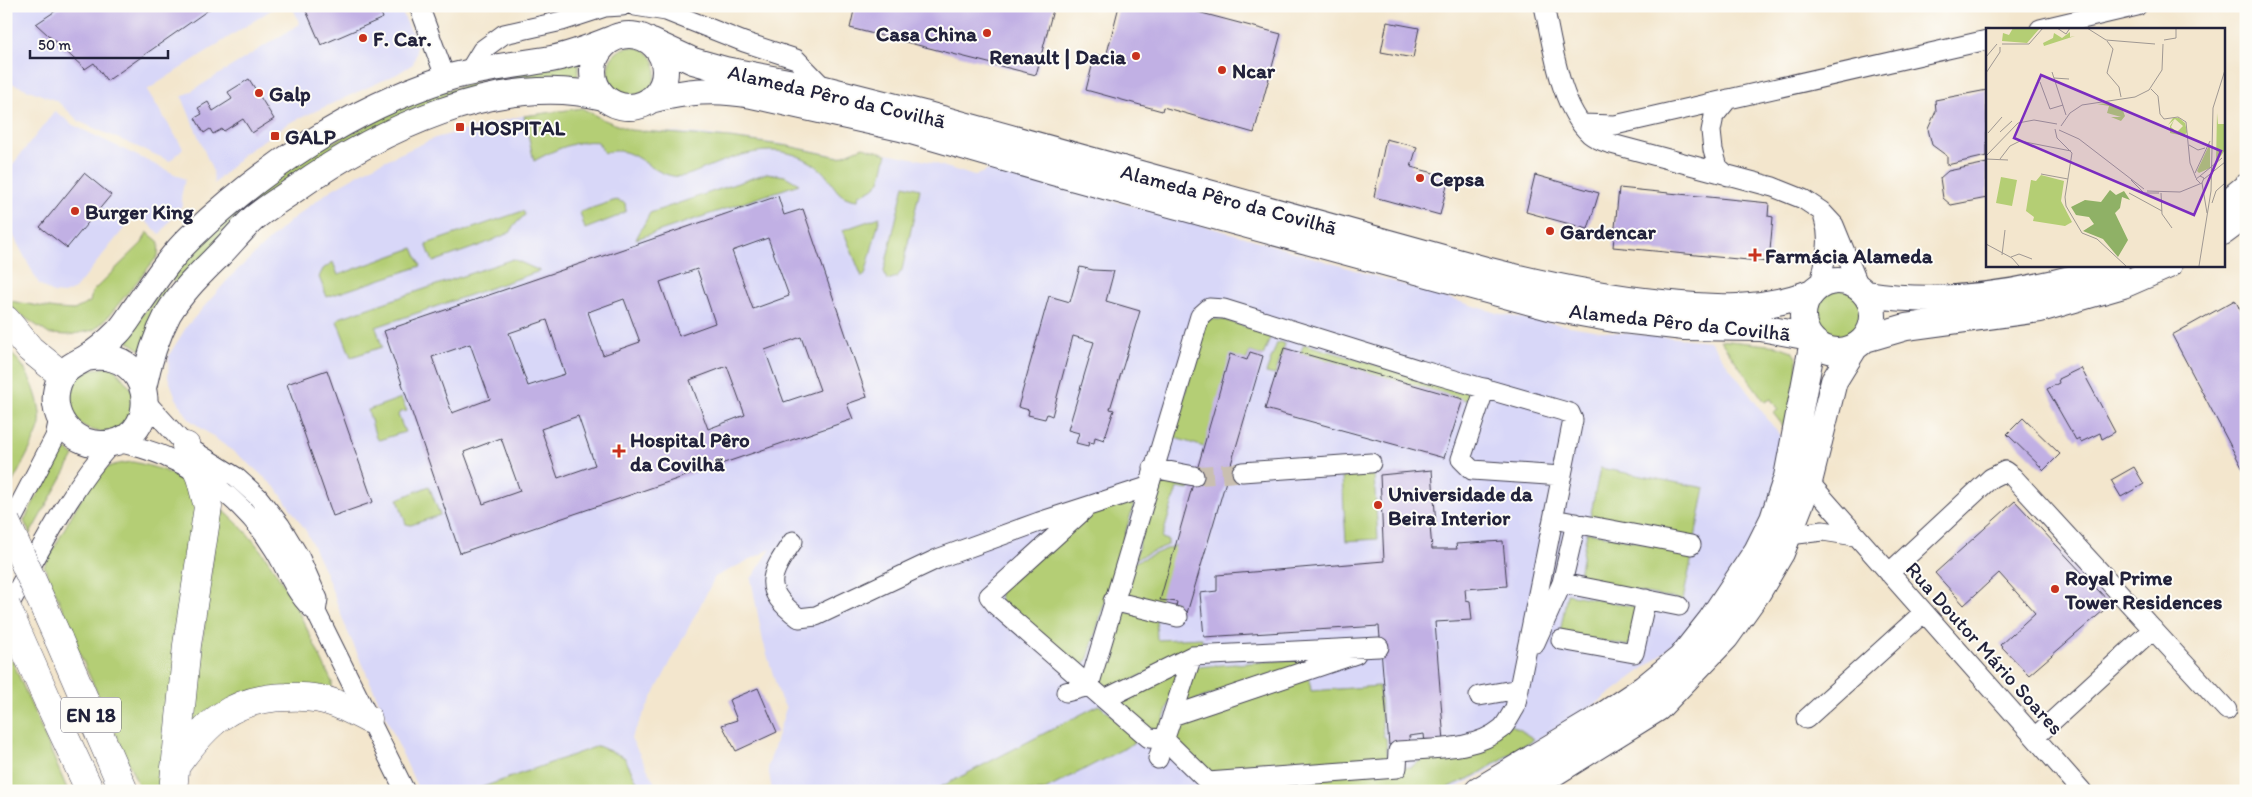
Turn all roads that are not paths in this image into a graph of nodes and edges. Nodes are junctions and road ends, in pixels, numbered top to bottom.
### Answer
1 (419, 6) edge
2 (622, 6) edge
3 (635, 6) edge
4 (1544, 6) edge
5 (2138, 6) edge
6 (2044, 28) edge
7 (612, 39) junction
8 (1986, 40) edge
9 (652, 42) junction
10 (457, 76) junction
11 (825, 89) junction
12 (603, 96) junction
13 (1728, 99) junction
14 (650, 100) junction
15 (1581, 124) junction
16 (1728, 176) junction
17 (2246, 187) edge
18 (2224, 205) edge
19 (1821, 211) junction
20 (2246, 215) edge
21 (2224, 231) edge
22 (2113, 266) edge
23 (2167, 266) edge
24 (1816, 289) junction
25 (1863, 290) junction
26 (6, 320) edge
27 (1811, 339) junction
28 (1860, 343) junction
29 (86, 358) junction
30 (62, 375) junction
31 (1485, 388) junction
32 (144, 395) junction
33 (59, 418) junction
34 (115, 442) junction
35 (186, 446) junction
36 (1371, 463) dead end
37 (1153, 468) junction
38 (1242, 472) tunnel mouth
39 (1194, 476) tunnel mouth
40 (1562, 476) junction
41 (200, 477) junction
42 (1809, 482) junction
43 (1147, 487) junction
44 (1089, 506) junction
45 (1553, 519) junction
46 (6, 522) edge
47 (1576, 524) junction
48 (6, 531) edge
49 (1789, 535) junction
50 (1855, 536) junction
51 (792, 541) dead end
52 (1691, 545) dead end
53 (1888, 573) junction
54 (1562, 583) junction
55 (1646, 599) junction
56 (1114, 601) junction
57 (1678, 606) dead end
58 (6, 608) edge
59 (316, 612) junction
60 (1924, 613) junction
61 (1178, 617) dead end
62 (2153, 629) junction
63 (1561, 640) dead end
64 (1192, 656) junction
65 (1522, 670) junction
66 (1089, 686) junction
67 (1519, 689) junction
68 (1066, 692) dead end
69 (1479, 696) dead end
70 (1105, 699) junction
71 (2227, 710) dead end
72 (1172, 716) junction
73 (368, 719) junction
74 (1806, 719) dead end
75 (2035, 737) junction
76 (1164, 739) junction
77 (1158, 759) dead end
78 (174, 779) edge
79 (1208, 788) edge
80 (90, 791) edge
81 (124, 791) edge
82 (405, 791) edge
83 (1478, 791) edge
84 (1525, 791) edge
85 (2082, 791) edge

1 - 10 street
2 - 10 street
3 - 11 street
4 - 15 street
5 - 6 street
7 - 9 main road, Alameda Pêro da Covilhã
7 - 10 main road, Alameda Pêro da Covilhã
7 - 12 main road
8 - 13 street
9 - 11 main road, Alameda Pêro da Covilhã
9 - 14 main road
10 - 29 main road, Alameda Pêro da Covilhã
11 - 24 main road, Alameda Pêro da Covilhã
12 - 14 main road, Alameda Pêro da Covilhã
12 - 32 main road, Alameda Pêro da Covilhã
13 - 15 street
13 - 16 street
14 - 27 main road, Alameda Pêro da Covilhã
15 - 16 street
16 - 19 street
17 - 18 main road
19 - 24 street
19 - 25 street
20 - 21 main road
22 - 25 main road
23 - 28 main road
24 - 25 main road
24 - 27 main road
25 - 28 main road
26 - 30 main road
27 - 28 main road
27 - 83 main road
28 - 42 main road
29 - 30 main road, Alameda Pêro da Covilhã
29 - 32 main road
30 - 33 main road
31 - 37 street
31 - 40 street
31 - 40 street
32 - 34 main road, Alameda Pêro da Covilhã
32 - 35 street
33 - 34 main road
33 - 48 street
34 - 41 street
34 - 58 street, Alameda Pêro da Covilhã
35 - 41 main road
35 - 59 street
36 - 38 street
37 - 39 street
37 - 43 street
40 - 45 street
41 - 59 street
41 - 78 main road
42 - 49 main road
42 - 50 street, Rua Doutor Mário Soares
43 - 44 street
43 - 56 street
44 - 51 street
44 - 66 street
45 - 47 street
45 - 65 street
46 - 81 main road, EN 18, bridge
47 - 52 street
47 - 54 street
49 - 50 street
49 - 84 main road
50 - 53 street, Rua Doutor Mário Soares
53 - 60 street, Rua Doutor Mário Soares
53 - 62 street
54 - 55 street
54 - 65 street
55 - 57 street
55 - 63 street
56 - 61 street
56 - 66 street
58 - 80 main road, EN 18, bridge
59 - 73 street
60 - 74 street
60 - 75 street, Rua Doutor Mário Soares
62 - 71 street
62 - 75 street
64 - 70 street
64 - 72 street
64 - 72 street
65 - 67 street
66 - 68 street
66 - 70 street
67 - 69 street
67 - 79 street
70 - 76 street
72 - 76 street
73 - 78 main road
73 - 82 street
75 - 85 street, Rua Doutor Mário Soares
76 - 77 street
76 - 79 street

